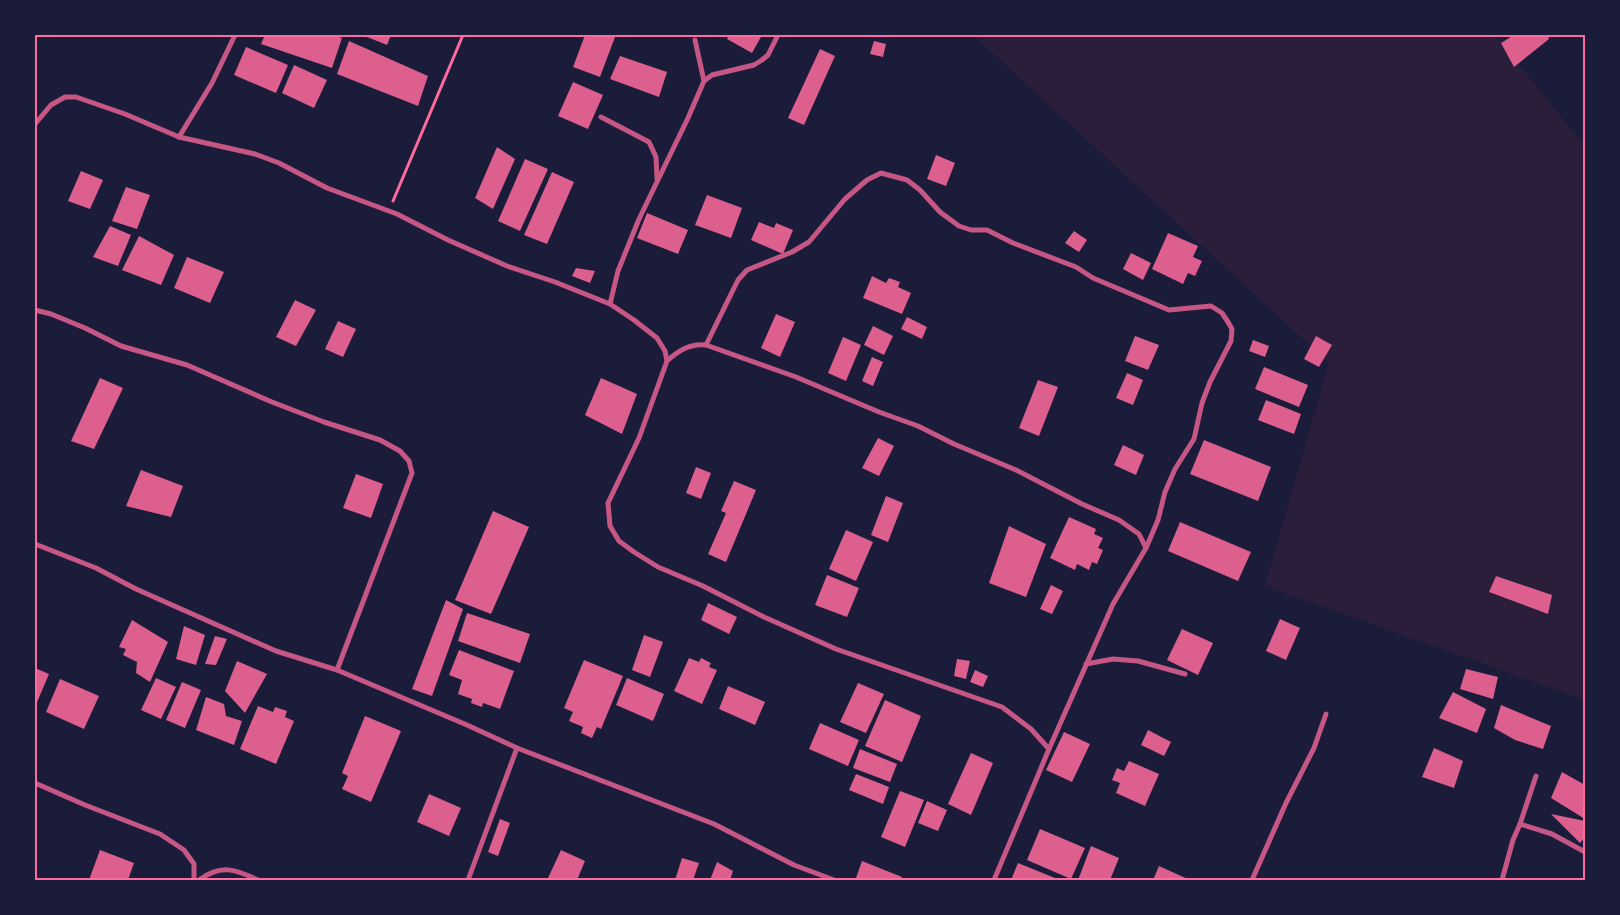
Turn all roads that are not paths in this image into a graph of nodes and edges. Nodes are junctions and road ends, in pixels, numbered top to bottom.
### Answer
1 (235, 35) edge
2 (778, 35) edge
3 (695, 40) dead end
4 (704, 81) junction
5 (601, 118) dead end
6 (35, 124) edge
7 (179, 137) junction
8 (657, 180) junction
9 (610, 304) junction
10 (35, 310) edge
11 (706, 345) junction
12 (667, 360) junction
13 (35, 544) edge
14 (1146, 548) junction
15 (1086, 664) junction
16 (337, 670) junction
17 (1186, 674) dead end
18 (1326, 714) dead end
19 (517, 748) junction
20 (1049, 749) junction
21 (1536, 776) dead end
22 (35, 783) edge
23 (1520, 824) junction
24 (1585, 852) edge
25 (194, 880) edge
26 (200, 880) edge
27 (258, 880) edge
28 (468, 880) edge
29 (834, 880) edge
30 (994, 880) edge
31 (1252, 880) edge
32 (1502, 880) edge

1 - 7 street
2 - 4 street
3 - 4 street
4 - 8 street
5 - 8 street
6 - 7 street
7 - 9 street
8 - 9 street
9 - 12 street
10 - 16 street
11 - 12 street
11 - 14 street
11 - 14 street
12 - 20 street
13 - 16 street
14 - 15 street
15 - 17 street
15 - 20 street
16 - 19 street
18 - 31 street
19 - 28 street
19 - 29 street
20 - 30 street
21 - 23 street
22 - 25 street
23 - 24 street
23 - 32 street
26 - 27 street

